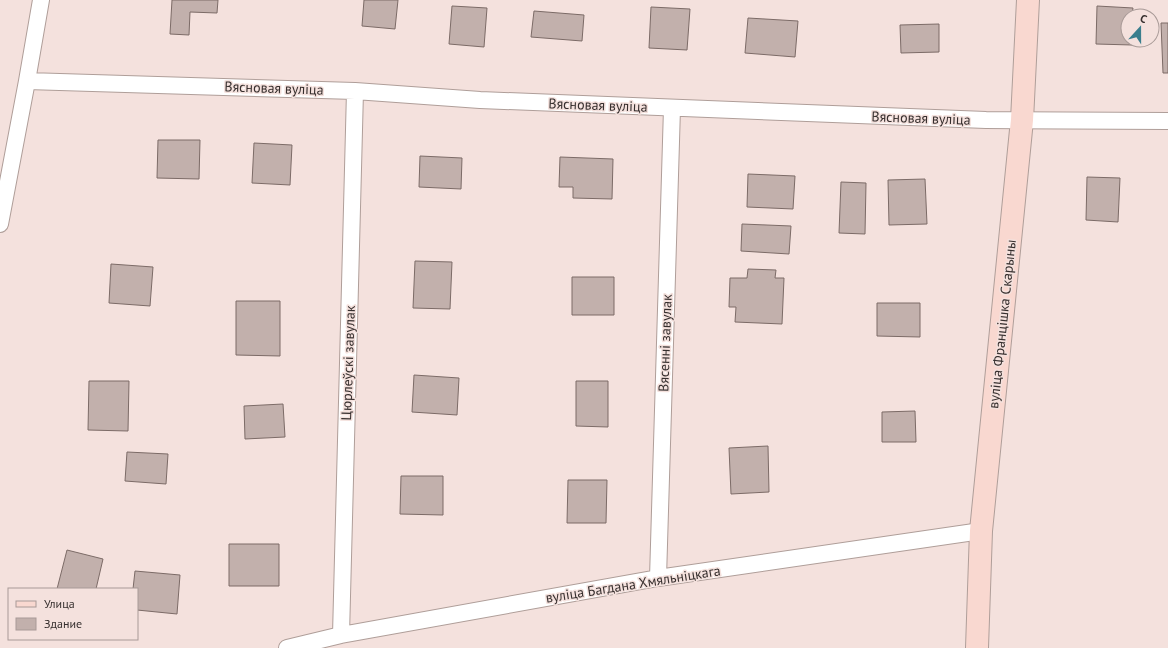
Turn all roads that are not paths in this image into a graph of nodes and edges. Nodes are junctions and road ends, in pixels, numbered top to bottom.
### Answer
1 (41, 0) edge
2 (1028, 0) edge
3 (27, 81) junction
4 (355, 91) junction
5 (672, 108) junction
6 (1022, 120) junction
7 (1168, 121) edge
8 (0, 224) edge
9 (982, 531) junction
10 (658, 578) junction
11 (341, 635) junction
12 (286, 648) edge
13 (977, 648) edge

1 - 3 street
2 - 6 street, вуліца Францішка Скарыны
3 - 4 street, Вясновая вуліца
3 - 8 street
4 - 5 street, Вясновая вуліца
4 - 11 street, Цюрлеўскі завулак
5 - 6 street, Вясновая вуліца
5 - 10 street, Вясенні завулак
6 - 7 street, Вясновая вуліца
6 - 9 street, вуліца Францішка Скарыны
9 - 10 street, вуліца Багдана Хмяльніцкага
9 - 13 street, вуліца Францішка Скарыны
10 - 11 street, вуліца Багдана Хмяльніцкага
11 - 12 street, вуліца Багдана Хмяльніцкага

